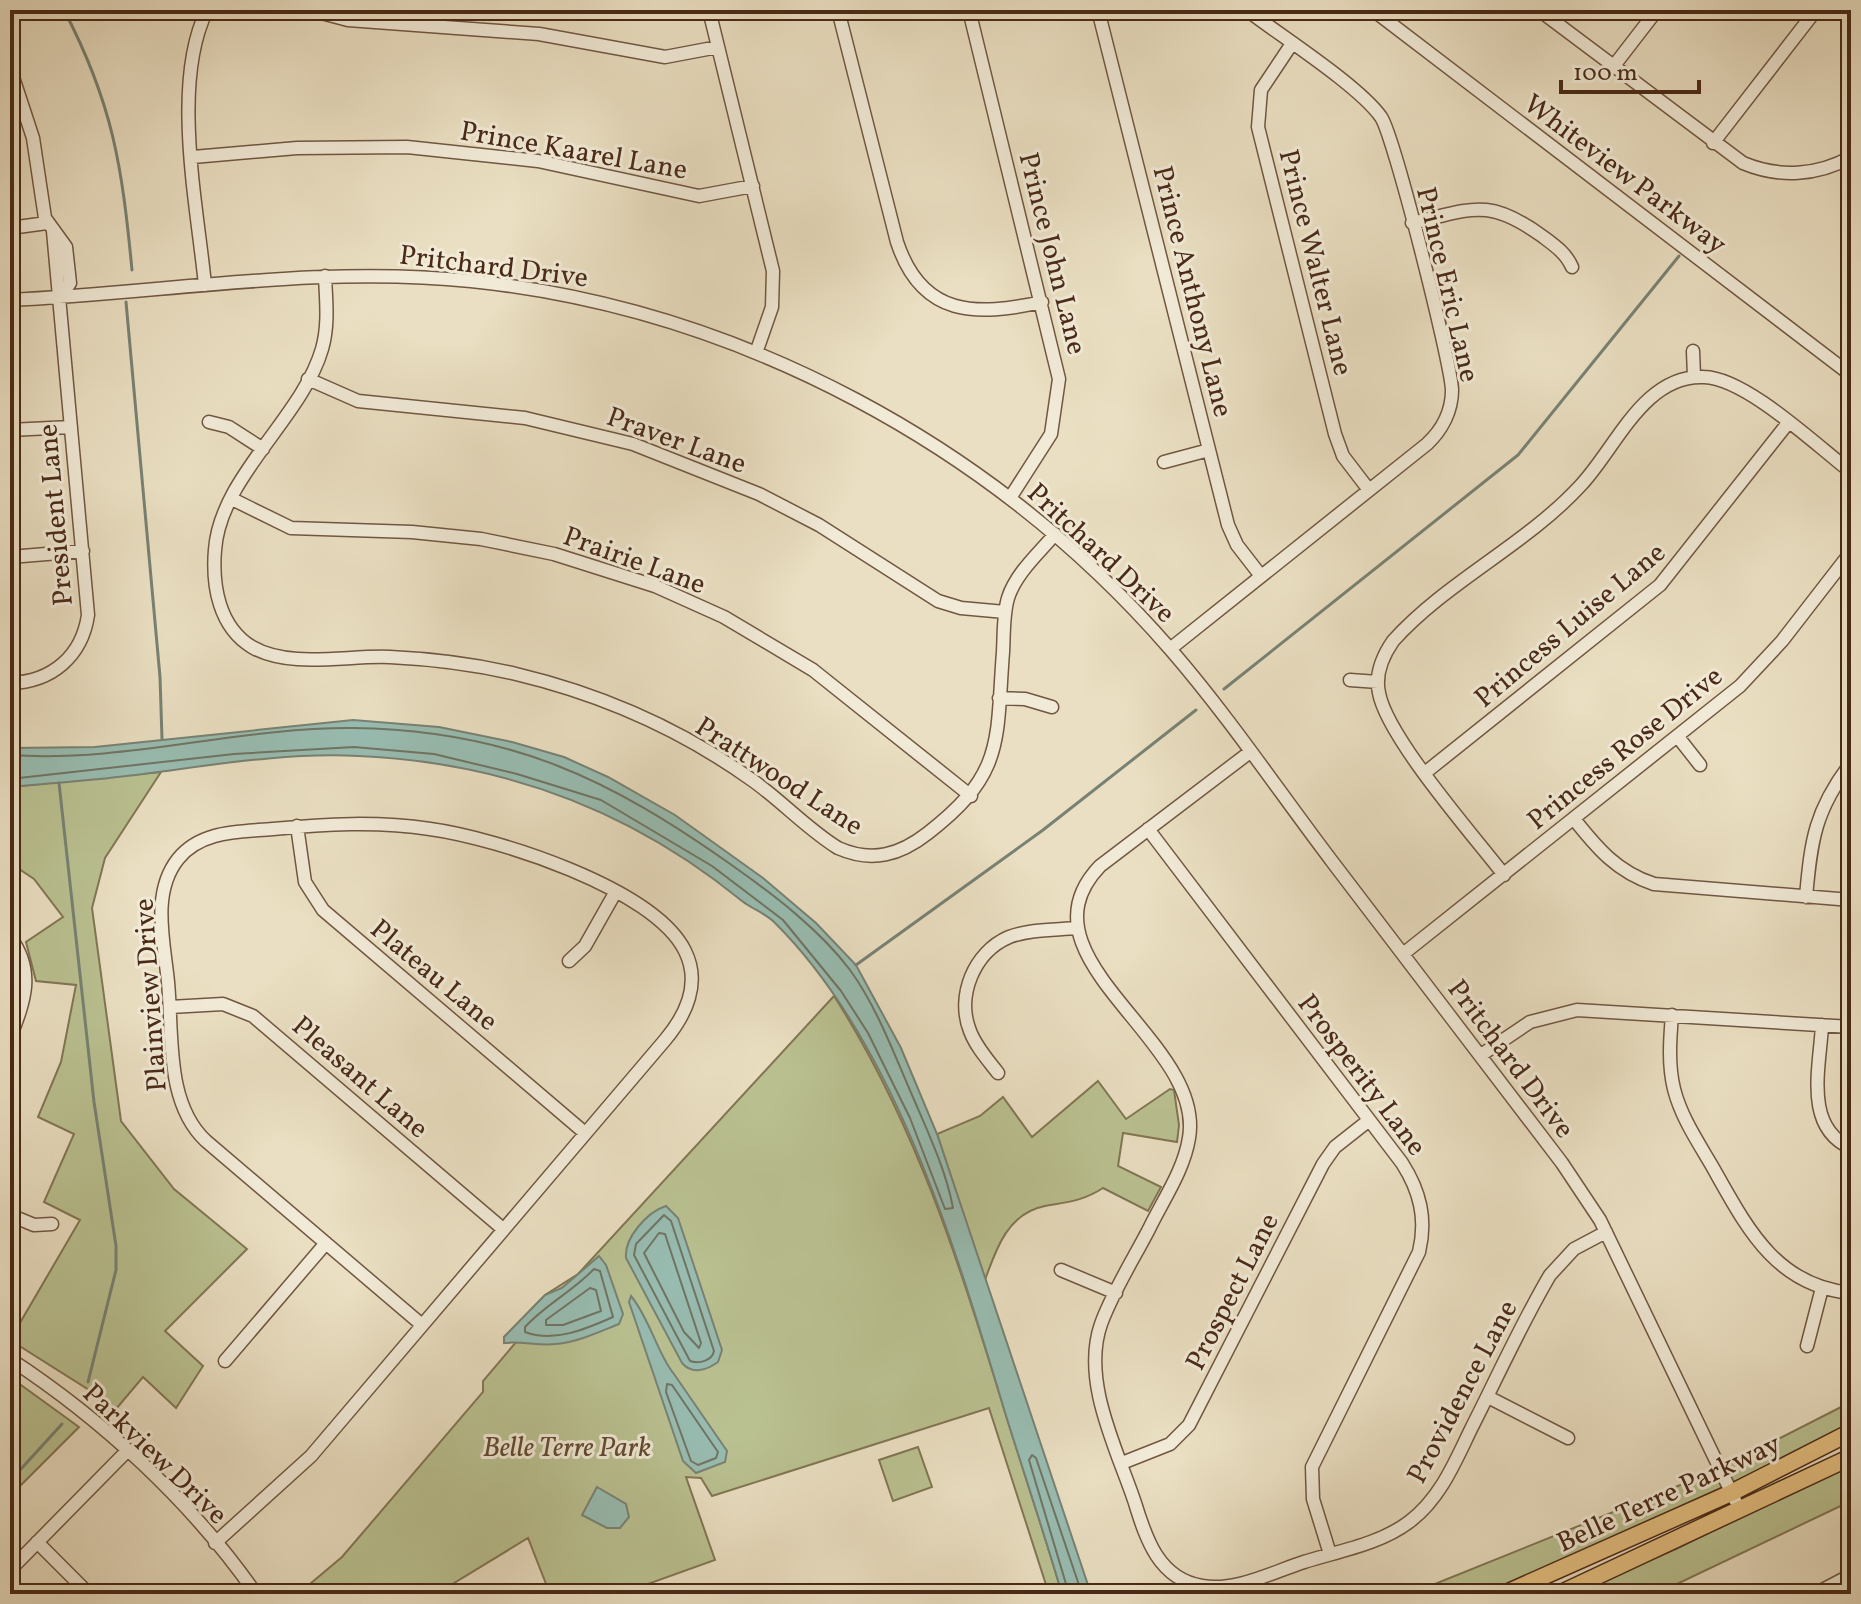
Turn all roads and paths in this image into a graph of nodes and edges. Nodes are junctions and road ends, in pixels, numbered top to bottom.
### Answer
1 (207, 10) edge
2 (310, 10) edge
3 (709, 10) edge
4 (838, 10) edge
5 (969, 10) edge
6 (1098, 10) edge
7 (1247, 10) edge
8 (1373, 10) edge
9 (1539, 10) edge
10 (1657, 10) edge
11 (1816, 10) edge
12 (1291, 45) junction
13 (718, 47) junction
14 (1613, 67) junction
15 (10, 68) edge
16 (1713, 143) junction
17 (193, 157) junction
18 (1851, 157) edge
19 (753, 186) junction
20 (1412, 223) junction
21 (50, 227) junction
22 (10, 228) edge
23 (1572, 267) dead end
24 (325, 276) junction
25 (205, 285) junction
26 (60, 298) junction
27 (10, 300) edge
28 (1042, 302) junction
29 (1693, 351) dead end
30 (756, 353) junction
31 (1851, 375) edge
32 (1694, 377) junction
33 (308, 379) junction
34 (209, 422) dead end
35 (1788, 423) junction
36 (71, 427) junction
37 (10, 430) edge
38 (263, 449) junction
39 (1209, 450) junction
40 (1164, 462) dead end
41 (1851, 472) edge
42 (1369, 490) junction
43 (1010, 498) junction
44 (232, 499) junction
45 (1055, 534) junction
46 (83, 551) junction
47 (1851, 552) edge
48 (10, 557) edge
49 (1261, 576) junction
50 (1005, 612) junction
51 (1170, 649) junction
52 (1350, 680) dead end
53 (1378, 682) junction
54 (10, 683) edge
55 (999, 698) junction
56 (1052, 707) dead end
57 (1678, 737) junction
58 (1250, 752) junction
59 (1851, 763) edge
60 (1700, 765) dead end
61 (1426, 772) junction
62 (971, 796) junction
63 (1574, 819) junction
64 (297, 826) junction
65 (1148, 829) junction
66 (1504, 875) junction
67 (615, 893) junction
68 (1806, 897) junction
69 (1851, 900) edge
70 (1077, 928) junction
71 (10, 937) edge
72 (1403, 954) junction
73 (569, 961) dead end
74 (170, 1007) junction
75 (1672, 1015) junction
76 (1822, 1025) junction
77 (1851, 1027) edge
78 (10, 1038) edge
79 (1481, 1055) junction
80 (998, 1073) dead end
81 (1368, 1121) junction
82 (585, 1133) junction
83 (1851, 1148) edge
84 (10, 1215) edge
85 (52, 1224) dead end
86 (503, 1229) junction
87 (1606, 1232) junction
88 (326, 1243) junction
89 (1061, 1270) dead end
90 (1822, 1288) junction
91 (1116, 1293) junction
92 (1851, 1293) edge
93 (422, 1325) junction
94 (1807, 1346) dead end
95 (10, 1359) edge
96 (225, 1361) dead end
97 (1488, 1397) junction
98 (1851, 1432) edge
99 (1568, 1438) dead end
100 (127, 1451) junction
101 (1851, 1457) edge
102 (1122, 1463) junction
103 (1731, 1493) junction
104 (1740, 1512) junction
105 (37, 1542) junction
106 (215, 1543) junction
107 (1330, 1554) junction
108 (10, 1570) edge
109 (1851, 1575) edge
110 (89, 1594) edge
111 (256, 1594) edge
112 (1504, 1594) edge
113 (1559, 1594) edge
114 (1815, 1594) edge

1 - 17 street
2 - 13 street
3 - 13 street
4 - 28 street
5 - 28 street, Prince John Lane
6 - 39 street, Prince Anthony Lane
7 - 12 street, Prince Eric Lane
8 - 31 street, Whiteview Parkway
9 - 14 street
10 - 14 street
11 - 16 street
12 - 20 street, Prince Eric Lane
12 - 42 street, Prince Walter Lane
13 - 19 street
14 - 16 street
15 - 21 street, President Lane
16 - 18 street
17 - 19 street, Prince Kaarel Lane
17 - 25 street
19 - 30 street
20 - 23 street
20 - 42 street, Prince Eric Lane
21 - 22 street
21 - 26 street, President Lane
24 - 25 street, Pritchard Drive
24 - 30 street, Pritchard Drive
24 - 33 street, Prattwood Lane
25 - 26 street, Pritchard Drive
26 - 27 street, Pritchard Drive
26 - 36 street, President Lane
28 - 43 street, Prince John Lane
29 - 32 street
30 - 43 street, Pritchard Drive
32 - 35 street
32 - 53 street
33 - 38 street, Prattwood Lane
33 - 50 street, Praver Lane
34 - 38 street
35 - 41 street
35 - 61 street, Princess Luise Lane
36 - 37 street
36 - 46 street, President Lane
38 - 44 street, Prattwood Lane
39 - 40 street
39 - 49 street, Prince Anthony Lane
42 - 49 street, Prince Eric Lane
43 - 45 street, Pritchard Drive
44 - 62 street, Prairie Lane
44 - 62 street, Prattwood Lane
45 - 50 street, Prattwood Lane
45 - 51 street, Pritchard Drive
46 - 48 street
46 - 54 street, President Lane
47 - 57 street, Princess Rose Drive
49 - 51 street, Prince Eric Lane
50 - 55 street, Prattwood Lane
51 - 58 street, Pritchard Drive
52 - 53 street
53 - 61 street
55 - 56 street
55 - 62 street, Prattwood Lane
57 - 60 street
57 - 63 street, Princess Rose Drive
58 - 65 street
58 - 72 street, Pritchard Drive
59 - 68 street
61 - 66 street
63 - 66 street, Princess Rose Drive
63 - 68 street
64 - 67 street, Plainview Drive
64 - 74 street, Plainview Drive
64 - 82 street, Plateau Lane
65 - 70 street
65 - 81 street, Prosperity Lane
66 - 72 street, Princess Rose Drive
67 - 73 street
67 - 82 street, Plainview Drive
68 - 69 street
70 - 80 street
70 - 91 street, Providence Lane
71 - 78 street
72 - 79 street, Pritchard Drive
74 - 86 street, Pleasant Lane
74 - 88 street, Plainview Drive
75 - 76 street
75 - 79 street
75 - 90 street
76 - 77 street
76 - 83 street
79 - 87 street, Pritchard Drive
81 - 102 street, Prospect Lane
81 - 107 street, Prosperity Lane
82 - 86 street, Plainview Drive
84 - 85 street
86 - 93 street, Plainview Drive
87 - 97 street, Providence Lane
87 - 103 street, Pritchard Drive
88 - 93 street, Plainview Drive
88 - 96 street
89 - 91 street
90 - 92 street
90 - 94 street
91 - 102 street, Providence Lane
93 - 106 street, Plainview Drive
95 - 100 street, Parkview Drive
97 - 99 street
97 - 107 street, Providence Lane
98 - 103 main road, Belle Terre Parkway
100 - 105 street
100 - 106 street, Parkview Drive
101 - 104 main road, Belle Terre Parkway
102 - 107 street, Providence Lane
103 - 104 street, Pritchard Drive
103 - 112 main road, Belle Terre Parkway
104 - 113 main road, Belle Terre Parkway
105 - 108 street
105 - 110 street
106 - 111 street, Parkview Drive
109 - 114 street

